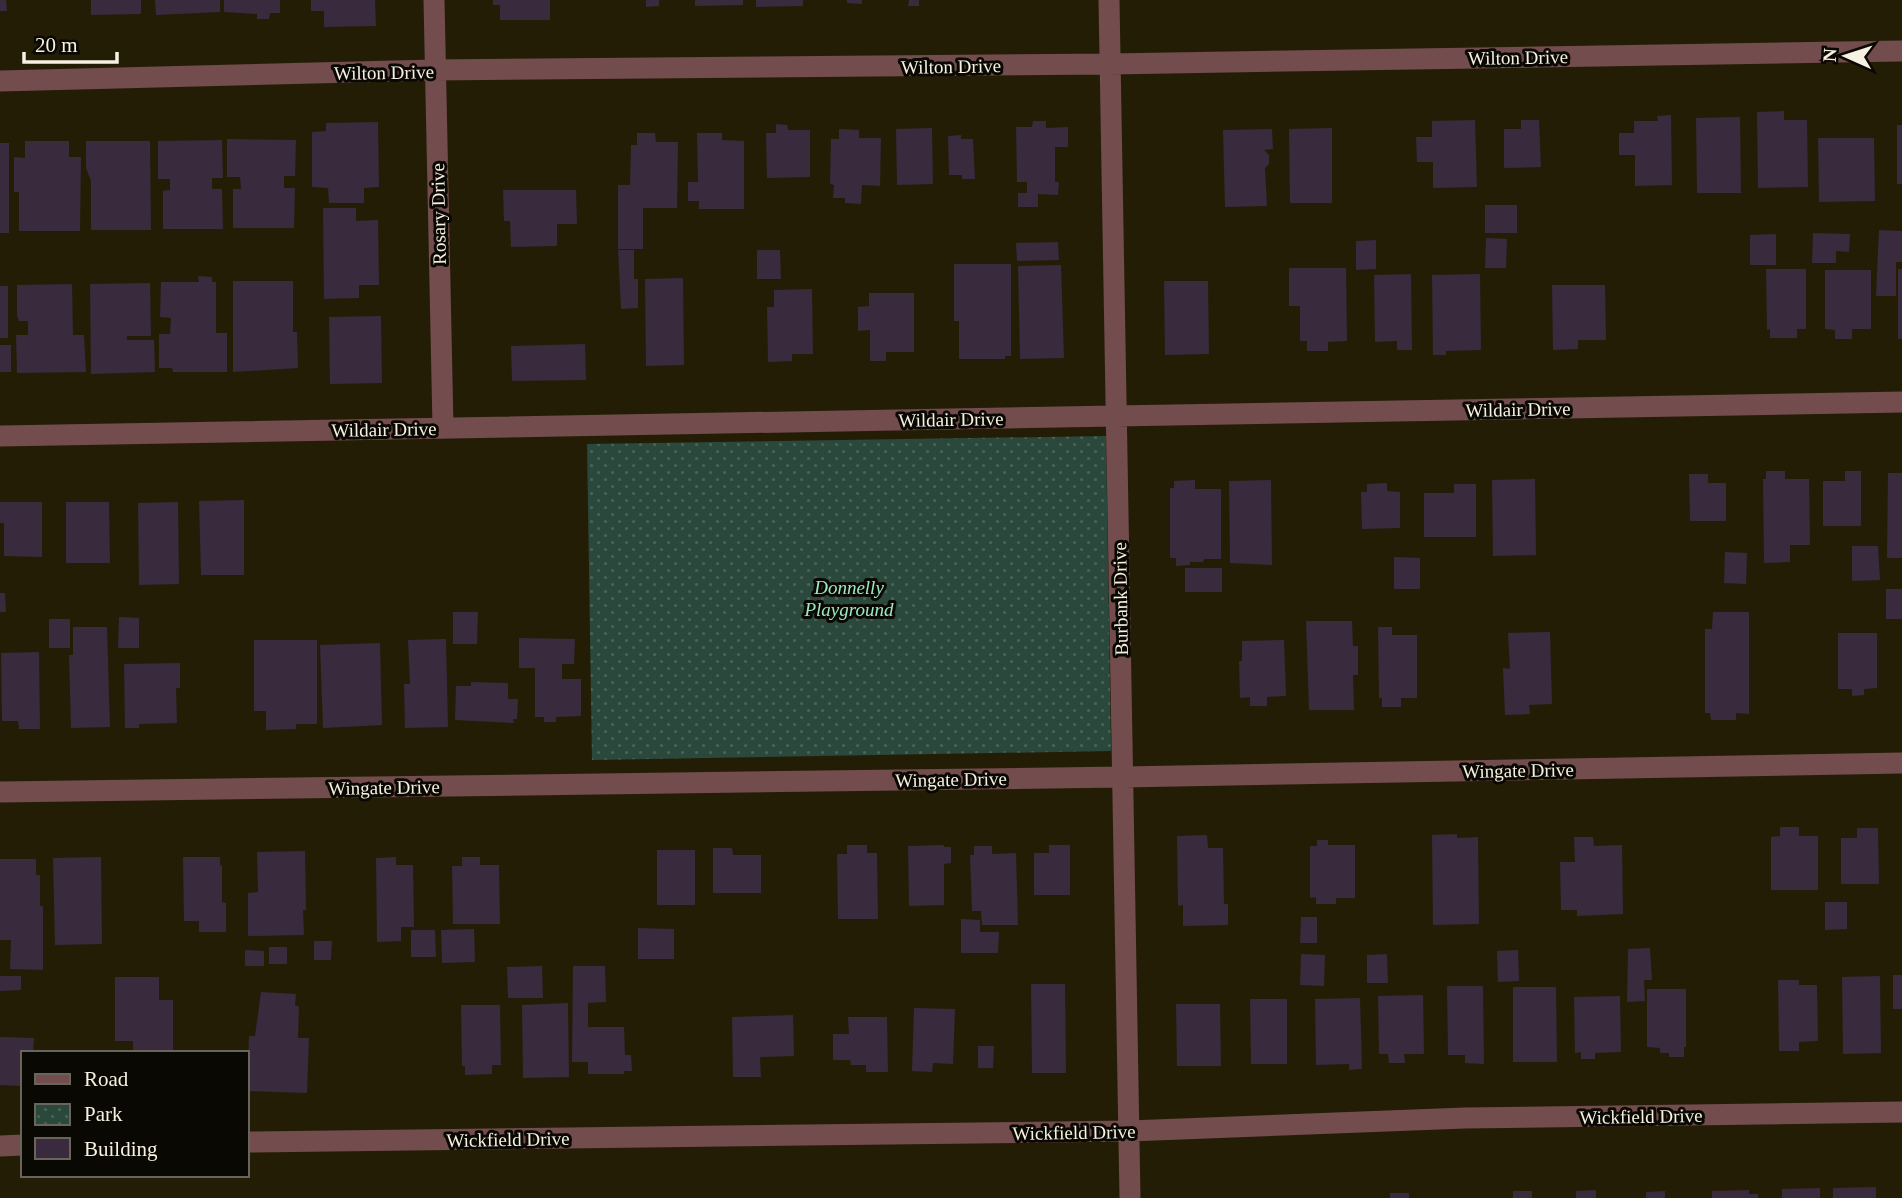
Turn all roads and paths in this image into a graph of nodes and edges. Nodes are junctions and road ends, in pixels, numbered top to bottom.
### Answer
1 (434, 0) edge
2 (1109, 0) edge
3 (1902, 51) edge
4 (1110, 64) junction
5 (434, 70) junction
6 (0, 81) edge
7 (1902, 402) edge
8 (1116, 416) junction
9 (443, 428) junction
10 (0, 436) edge
11 (1902, 763) edge
12 (1123, 777) junction
13 (0, 792) edge
14 (1902, 1112) edge
15 (1129, 1131) junction
16 (248, 1142) edge
17 (21, 1145) edge
18 (0, 1146) edge
19 (1130, 1198) edge

1 - 5 street, Rosary Drive
2 - 4 street, Burbank Drive
3 - 4 street, Wilton Drive
4 - 5 street, Wilton Drive
4 - 8 street, Burbank Drive
5 - 6 street, Wilton Drive
5 - 9 street, Rosary Drive
7 - 8 street, Wildair Drive
8 - 9 street, Wildair Drive
8 - 12 street, Burbank Drive
9 - 10 street, Wildair Drive
11 - 12 street, Wingate Drive
12 - 13 street, Wingate Drive
12 - 15 street, Burbank Drive
14 - 15 street, Wickfield Drive
15 - 16 street, Wickfield Drive
15 - 19 street, Burbank Drive
17 - 18 street

